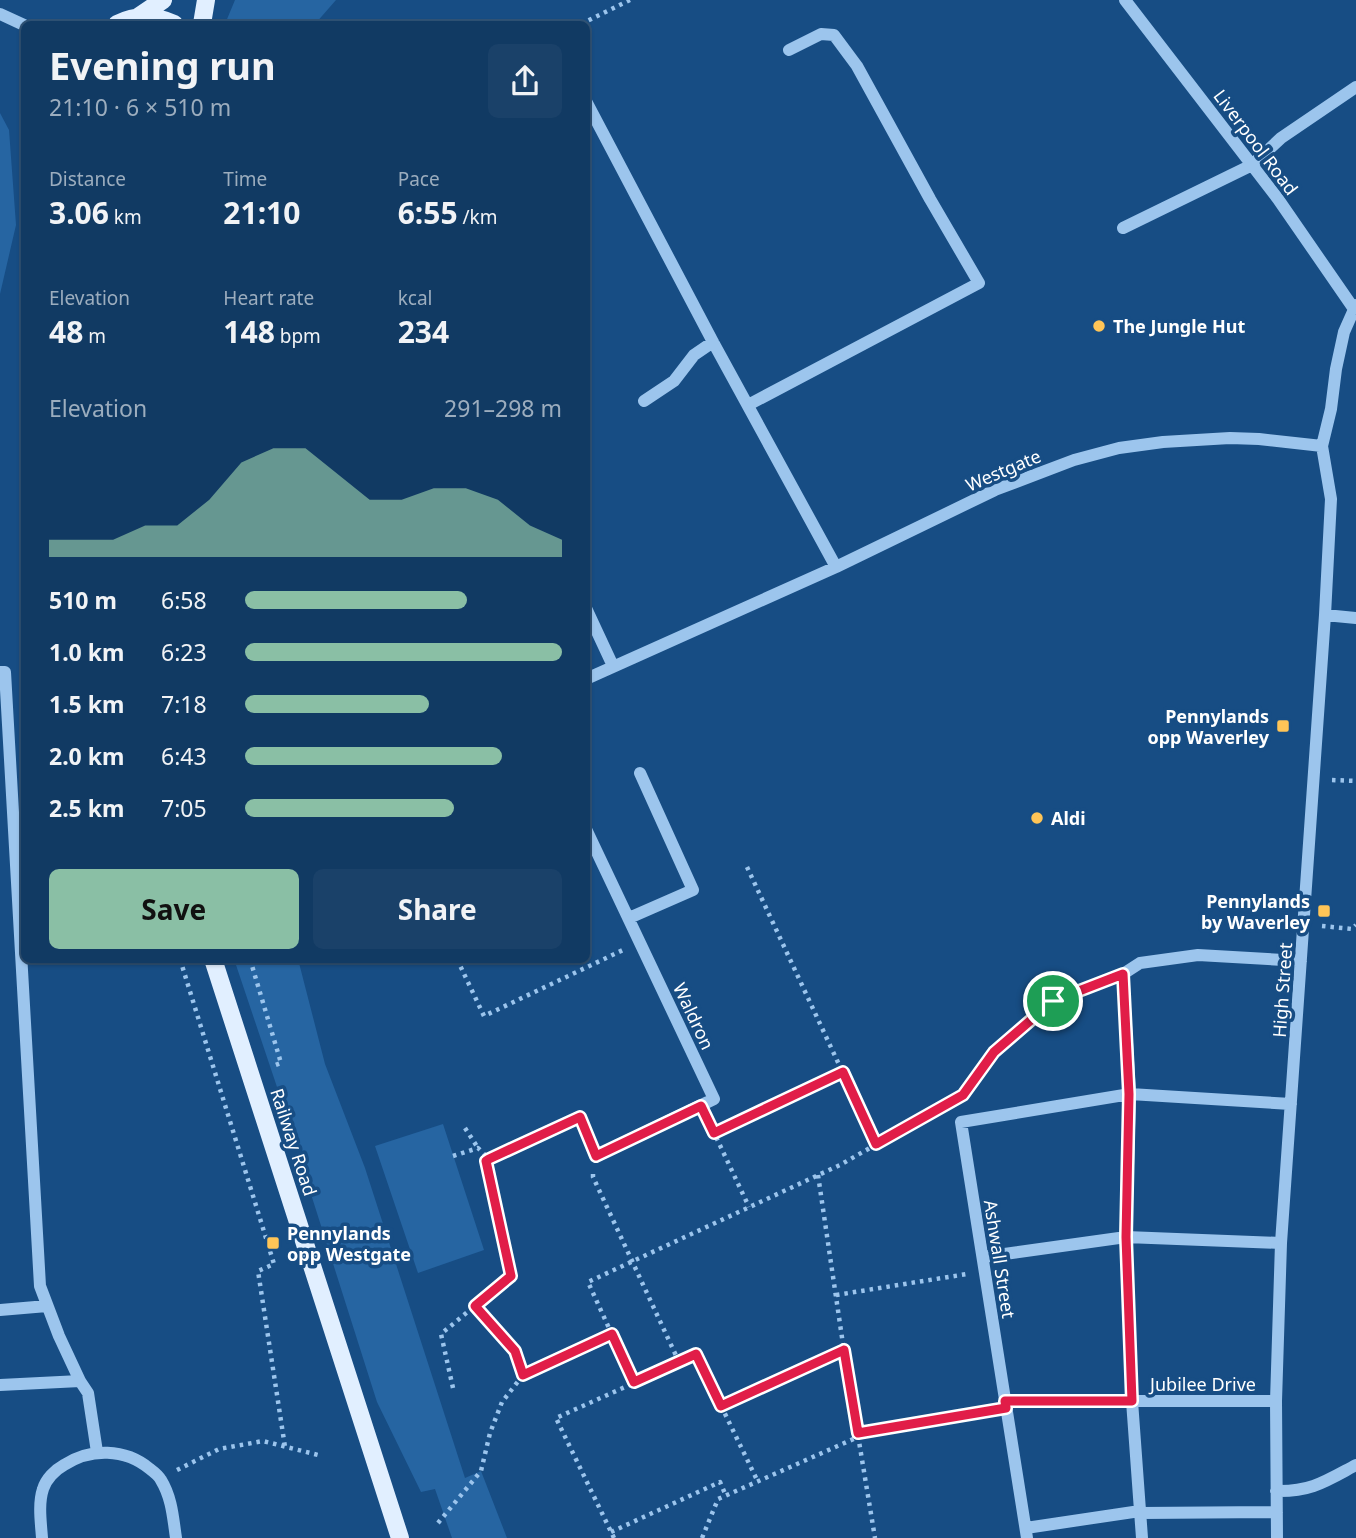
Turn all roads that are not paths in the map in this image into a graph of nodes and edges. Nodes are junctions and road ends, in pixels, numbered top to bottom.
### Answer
1 (163, 0) edge
2 (206, 0) edge
3 (1125, 0) edge
4 (0, 14) edge
5 (138, 17) junction
6 (124, 21) edge
7 (166, 21) edge
8 (202, 21) edge
9 (21, 22) edge
10 (789, 50) dead end
11 (1356, 87) edge
12 (590, 109) edge
13 (1252, 164) junction
14 (1123, 228) dead end
15 (1355, 307) edge
16 (713, 342) junction
17 (644, 401) dead end
18 (748, 405) junction
19 (1322, 446) junction
20 (836, 567) junction
21 (1325, 615) junction
22 (590, 617) edge
23 (1356, 618) edge
24 (613, 666) junction
25 (0, 672) edge
26 (590, 678) edge
27 (640, 773) dead end
28 (590, 837) edge
29 (629, 918) junction
30 (21, 952) edge
31 (1301, 961) junction
32 (22, 963) edge
33 (214, 963) edge
34 (1129, 1094) junction
35 (1291, 1104) junction
36 (596, 1156) road end
37 (1126, 1237) junction
38 (1281, 1243) junction
39 (983, 1256) junction
40 (47, 1306) junction
41 (0, 1310) edge
42 (80, 1381) junction
43 (0, 1385) edge
44 (1132, 1401) junction
45 (1276, 1401) junction
46 (1006, 1404) junction
47 (97, 1452) junction
48 (1356, 1465) edge
49 (1276, 1491) junction
50 (1141, 1512) junction
51 (1277, 1512) junction
52 (1026, 1533) edge
53 (42, 1538) edge
54 (176, 1538) edge
55 (400, 1538) edge
56 (1142, 1538) edge
57 (1277, 1538) edge

1 - 5 main road
2 - 8 main road
3 - 13 street, Liverpool Road
4 - 9 street
5 - 6 main road
5 - 7 main road
10 - 18 street
11 - 13 street
12 - 16 street
13 - 14 street
13 - 15 street, Liverpool Road
15 - 19 street
16 - 17 street
16 - 18 street
18 - 20 street
19 - 20 street, Westgate
19 - 21 street, High Street
20 - 24 street, Westgate
21 - 23 street
21 - 31 street, High Street
22 - 24 street
24 - 26 street, Westgate
25 - 30 street
27 - 29 street
28 - 29 street, Waldron
29 - 36 street, Waldron
31 - 34 street
31 - 35 street, High Street
32 - 40 street
33 - 55 main road, Railway Road
34 - 35 street
34 - 37 street
34 - 39 street, Ashwall Street
35 - 38 street, High Street
37 - 38 street
37 - 39 street
37 - 44 street
38 - 45 street, High Street
39 - 46 street, Ashwall Street
40 - 41 street
40 - 42 street
42 - 43 street
42 - 47 street
44 - 45 street, Jubilee Drive
44 - 46 street, Jubilee Drive
44 - 50 street
45 - 49 street, High Street
46 - 52 street, Ashwall Street
47 - 53 street
47 - 54 street
48 - 49 street
49 - 51 street, High Street
50 - 51 street
50 - 52 street
50 - 56 street
51 - 57 street, High Street

